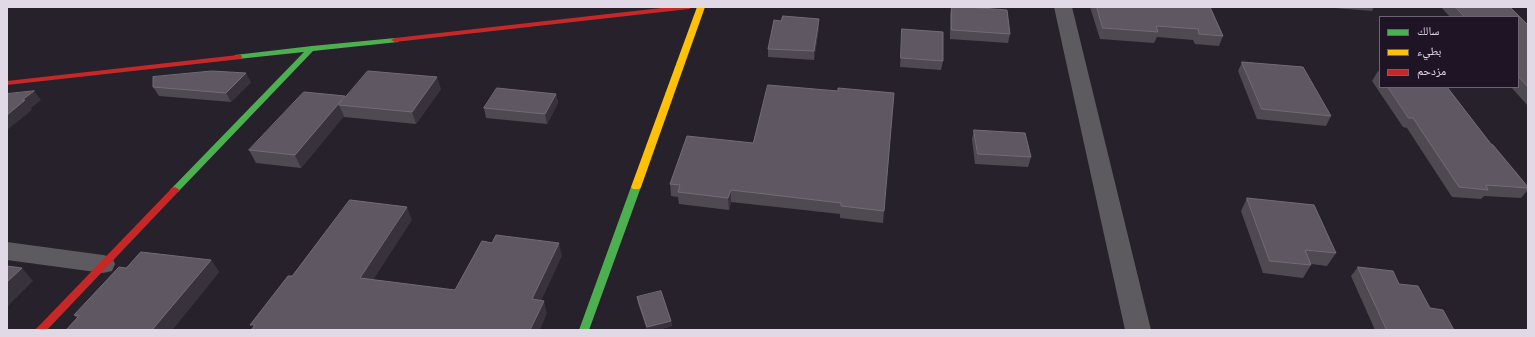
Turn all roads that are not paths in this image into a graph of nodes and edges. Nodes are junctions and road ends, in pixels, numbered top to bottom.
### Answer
1 (690, 7) edge
2 (701, 7) edge
3 (1063, 7) edge
4 (312, 48) junction
5 (7, 83) edge
6 (7, 251) edge
7 (102, 264) junction
8 (40, 330) edge
9 (584, 330) edge
10 (1138, 330) edge

1 - 4 street
2 - 9 street
3 - 10 street
4 - 5 street
4 - 7 street
6 - 7 street
7 - 8 street

